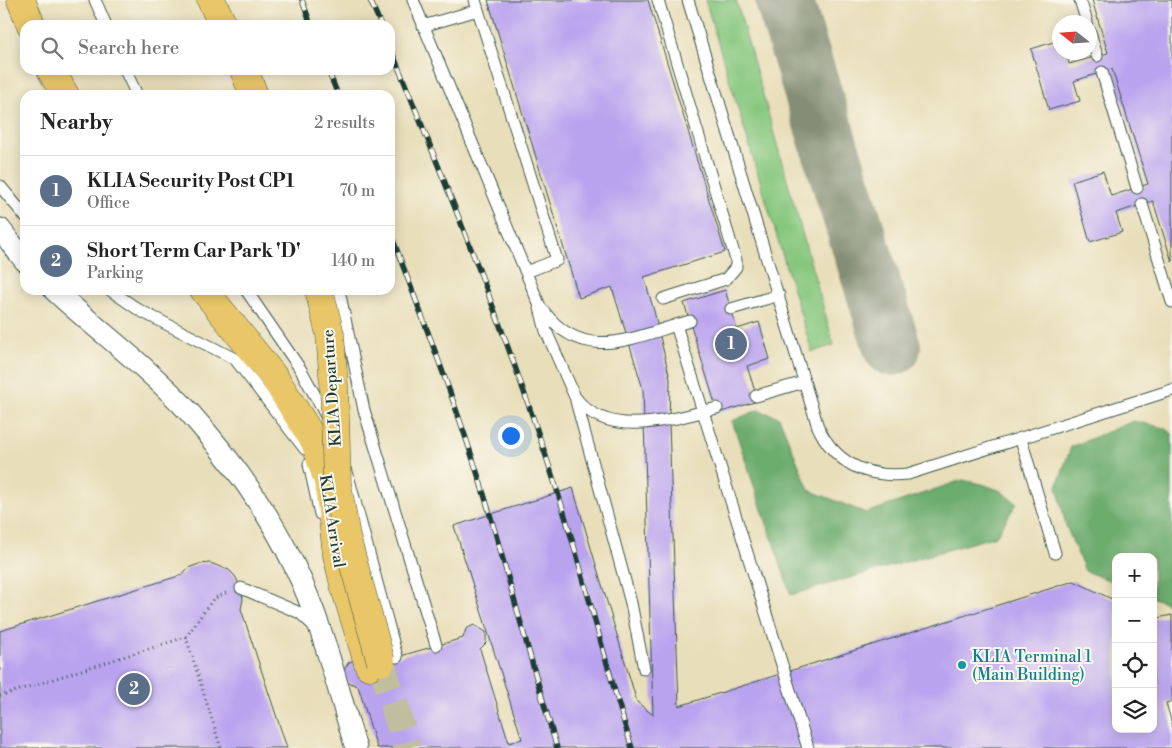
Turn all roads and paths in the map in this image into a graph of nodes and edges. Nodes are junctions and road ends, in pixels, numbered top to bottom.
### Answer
1 (21, 0) edge
2 (95, 0) edge
3 (211, 0) edge
4 (413, 0) edge
5 (658, 0) edge
6 (688, 0) edge
7 (1080, 0) edge
8 (476, 5) edge
9 (1085, 15) edge
10 (29, 20) edge
11 (104, 20) edge
12 (221, 20) edge
13 (423, 26) junction
14 (1102, 72) dead end
15 (54, 75) edge
16 (127, 75) edge
17 (246, 75) edge
18 (62, 90) edge
19 (135, 90) edge
20 (252, 90) edge
21 (0, 186) edge
22 (1137, 188) dead end
23 (1142, 204) dead end
24 (20, 210) edge
25 (0, 229) edge
26 (20, 255) edge
27 (526, 272) junction
28 (60, 295) edge
29 (117, 295) edge
30 (208, 295) edge
31 (249, 295) edge
32 (320, 295) edge
33 (340, 295) edge
34 (780, 295) junction
35 (664, 299) dead end
36 (1172, 302) edge
37 (540, 304) junction
38 (731, 309) dead end
39 (690, 321) dead end
40 (676, 325) junction
41 (804, 382) junction
42 (1172, 390) edge
43 (756, 396) dead end
44 (575, 397) junction
45 (717, 408) dead end
46 (702, 412) junction
47 (1022, 440) junction
48 (1055, 553) dead end
49 (241, 588) joint
50 (322, 636) junction
51 (186, 637) junction
52 (436, 645) dead end
53 (376, 661) junction
54 (644, 669) dead end
55 (0, 696) edge
56 (354, 745) edge
57 (221, 748) edge
58 (808, 748) edge

1 - 10 main road
2 - 11 lane
3 - 12 main road
4 - 13 lane
5 - 35 lane
6 - 34 lane
7 - 9 lane
8 - 13 lane
8 - 27 lane
13 - 27 lane
14 - 22 lane
15 - 18 main road
16 - 19 lane
17 - 20 main road
21 - 24 lane
23 - 36 lane
25 - 26 street
27 - 37 lane
28 - 50 street
29 - 53 lane
30 - 53 main road, KLIA Arrival
31 - 53 lane
32 - 53 main road, KLIA Departure, bridge
33 - 52 lane
34 - 38 lane
34 - 41 lane
37 - 40 lane
37 - 44 lane
39 - 40 lane
40 - 46 lane
41 - 43 lane
41 - 47 lane
42 - 47 lane
44 - 46 lane
44 - 54 lane
45 - 46 lane
46 - 58 lane
47 - 48 lane
49 - 50 lane
49 - 51 path
50 - 56 street
51 - 55 path
51 - 57 path

